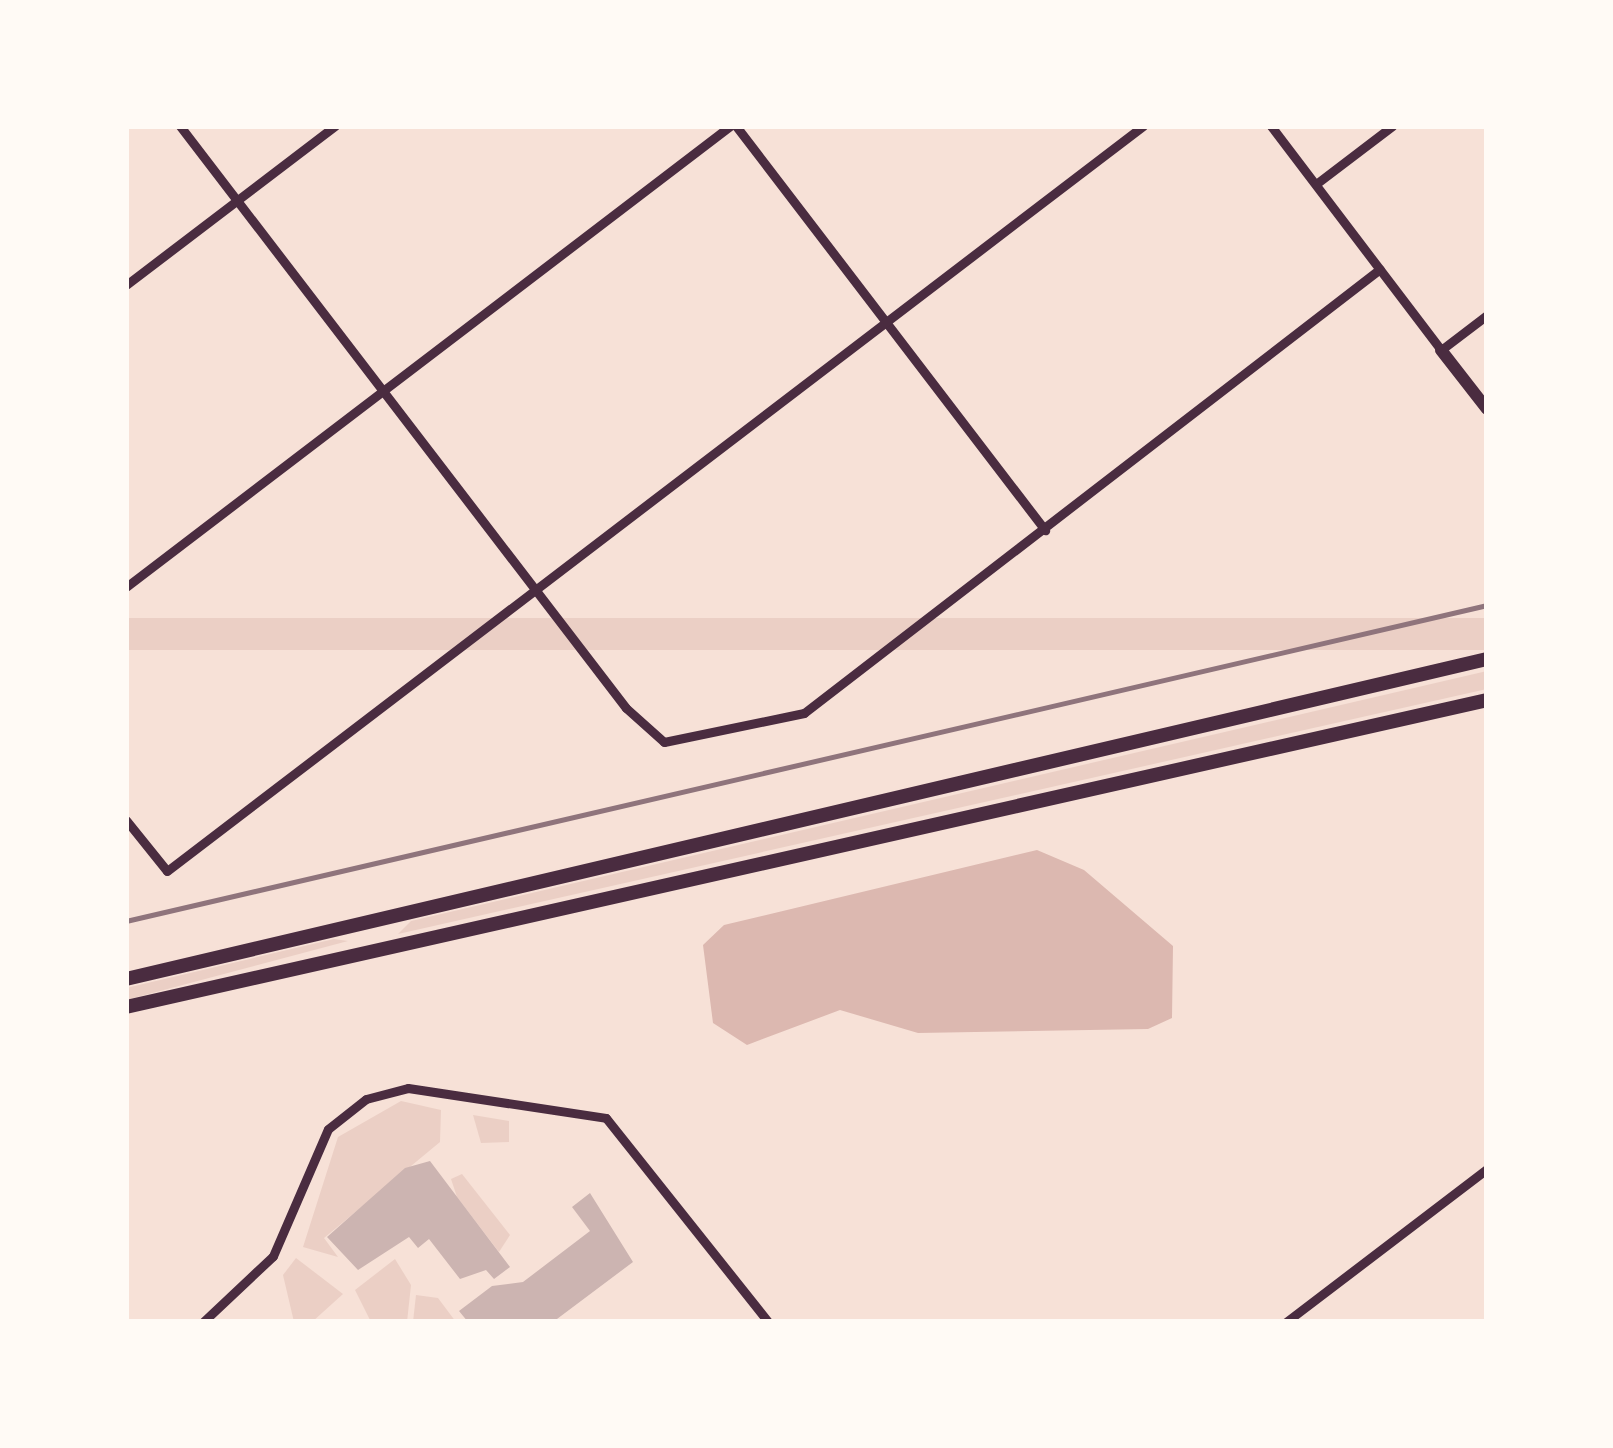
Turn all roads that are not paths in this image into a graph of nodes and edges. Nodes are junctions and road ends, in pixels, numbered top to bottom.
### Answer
1 (179, 126) edge
2 (335, 126) edge
3 (733, 126) edge
4 (1142, 126) edge
5 (1271, 126) edge
6 (1392, 126) edge
7 (1316, 184) junction
8 (237, 201) junction
9 (1380, 269) junction
10 (126, 285) edge
11 (1487, 315) edge
12 (885, 322) junction
13 (1442, 350) junction
14 (382, 392) junction
15 (1487, 409) edge
16 (1046, 530) junction
17 (126, 587) edge
18 (535, 590) junction
19 (1487, 659) edge
20 (1487, 700) edge
21 (126, 820) edge
22 (126, 979) edge
23 (126, 1007) edge
24 (1487, 1169) edge
25 (203, 1322) edge
26 (768, 1322) edge
27 (1286, 1322) edge

1 - 8 street
2 - 8 street
3 - 12 street
3 - 14 street
4 - 12 street
5 - 7 street
6 - 7 street
7 - 9 street
8 - 10 street
8 - 14 street
9 - 13 street
9 - 16 street
11 - 13 street
12 - 16 street
12 - 18 street
13 - 15 street
14 - 17 street
14 - 18 street
16 - 18 street
18 - 21 street
19 - 22 main road
20 - 23 main road
24 - 27 street
25 - 26 street

